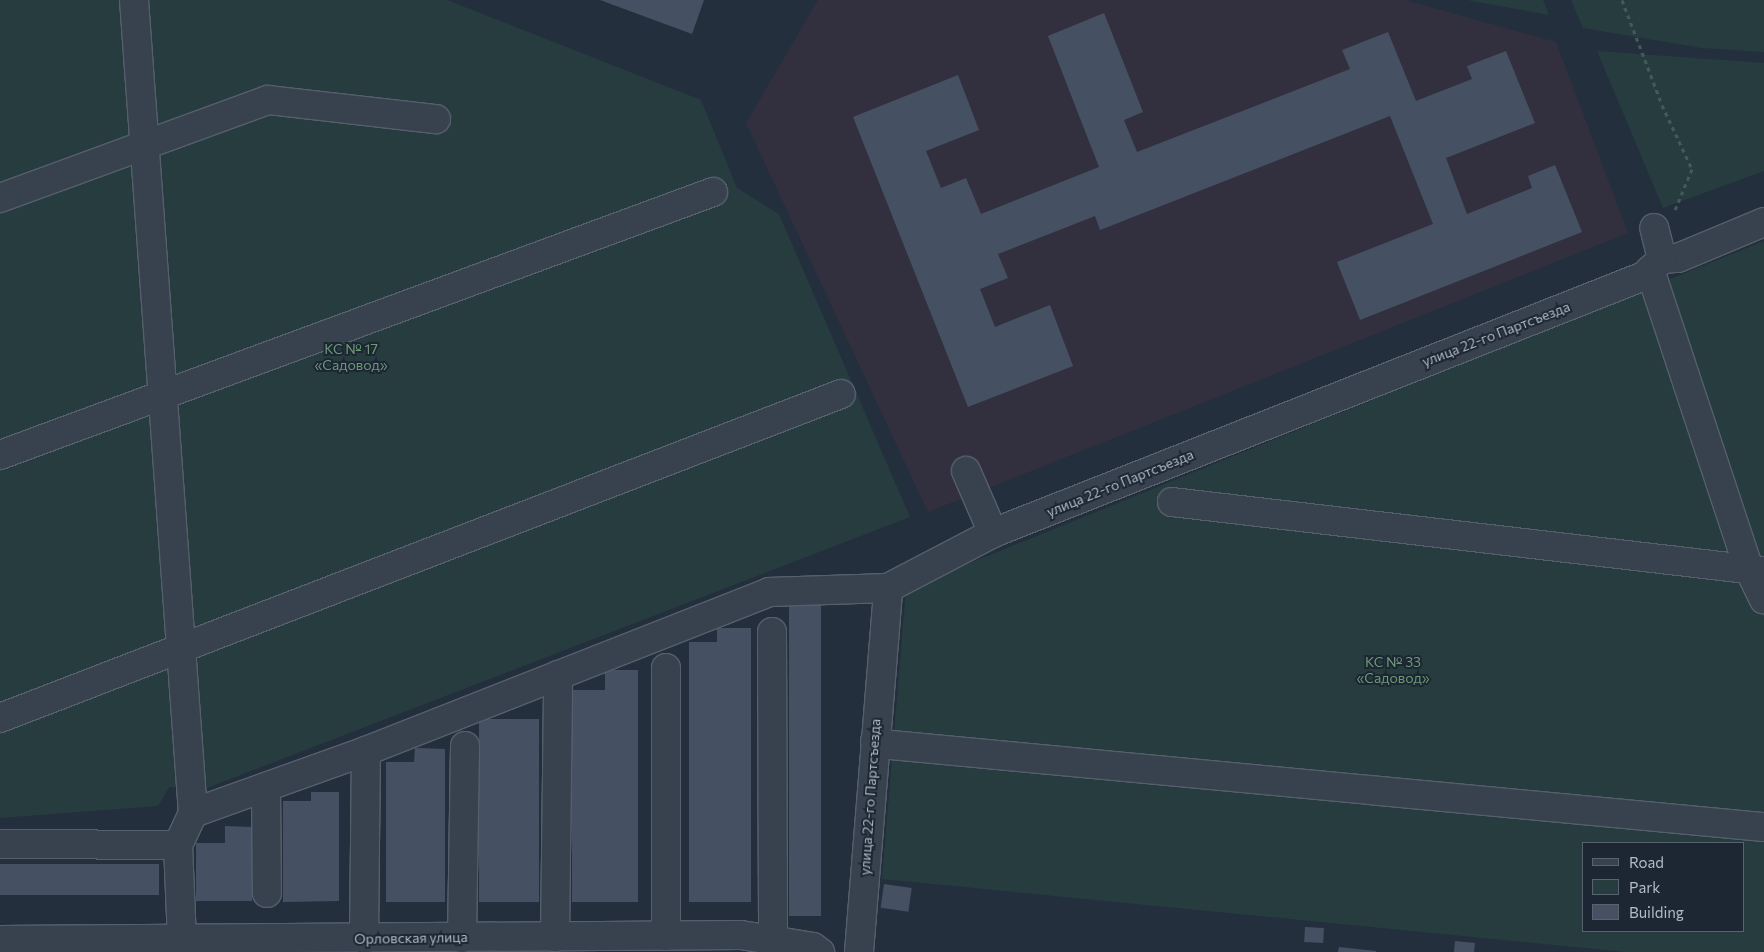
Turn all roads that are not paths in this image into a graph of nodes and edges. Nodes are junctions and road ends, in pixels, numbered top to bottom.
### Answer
1 (134, 0) edge
2 (436, 119) dead end
3 (144, 144) junction
4 (713, 192) dead end
5 (0, 198) edge
6 (1664, 220) road end
7 (1764, 222) edge
8 (1656, 264) junction
9 (841, 394) dead end
10 (163, 395) junction
11 (0, 455) edge
12 (966, 471) dead end
13 (1172, 502) dead end
14 (993, 533) junction
15 (1756, 570) edge
16 (888, 588) junction
17 (1764, 600) edge
18 (772, 632) dead end
19 (181, 650) junction
20 (666, 668) dead end
21 (558, 675) junction
22 (0, 718) edge
23 (875, 741) junction
24 (465, 746) dead end
25 (366, 751) junction
26 (266, 787) junction
27 (193, 813) junction
28 (1764, 827) edge
29 (0, 844) edge
30 (178, 846) junction
31 (267, 893) dead end
32 (666, 936) junction
33 (555, 937) junction
34 (462, 938) junction
35 (364, 939) junction
36 (0, 940) edge
37 (182, 940) junction
38 (773, 941) junction
39 (820, 952) edge
40 (859, 952) edge

1 - 3 street
2 - 3 street
3 - 5 street
3 - 10 street
4 - 10 street
6 - 8 street
7 - 8 street, улица 22-го Партсъезда
8 - 14 street, улица 22-го Партсъезда
8 - 15 street
9 - 19 street
10 - 11 street
10 - 19 street
12 - 14 street
13 - 15 street
14 - 16 street, улица 22-го Партсъезда
15 - 17 street
16 - 21 street
16 - 23 street, улица 22-го Партсъезда
18 - 38 street
19 - 22 street
19 - 27 street
20 - 32 street
21 - 25 street
21 - 33 street
23 - 28 street
23 - 40 street, улица 22-го Партсъезда
24 - 34 street
25 - 26 street
25 - 35 street
26 - 27 street
26 - 31 street
27 - 30 street
29 - 30 street
30 - 37 street
32 - 33 street, Орловская улица
32 - 38 street, Орловская улица
33 - 34 street, Орловская улица
34 - 35 street, Орловская улица
35 - 37 street, Орловская улица
36 - 37 street, Орловская улица
38 - 39 street, Орловская улица

